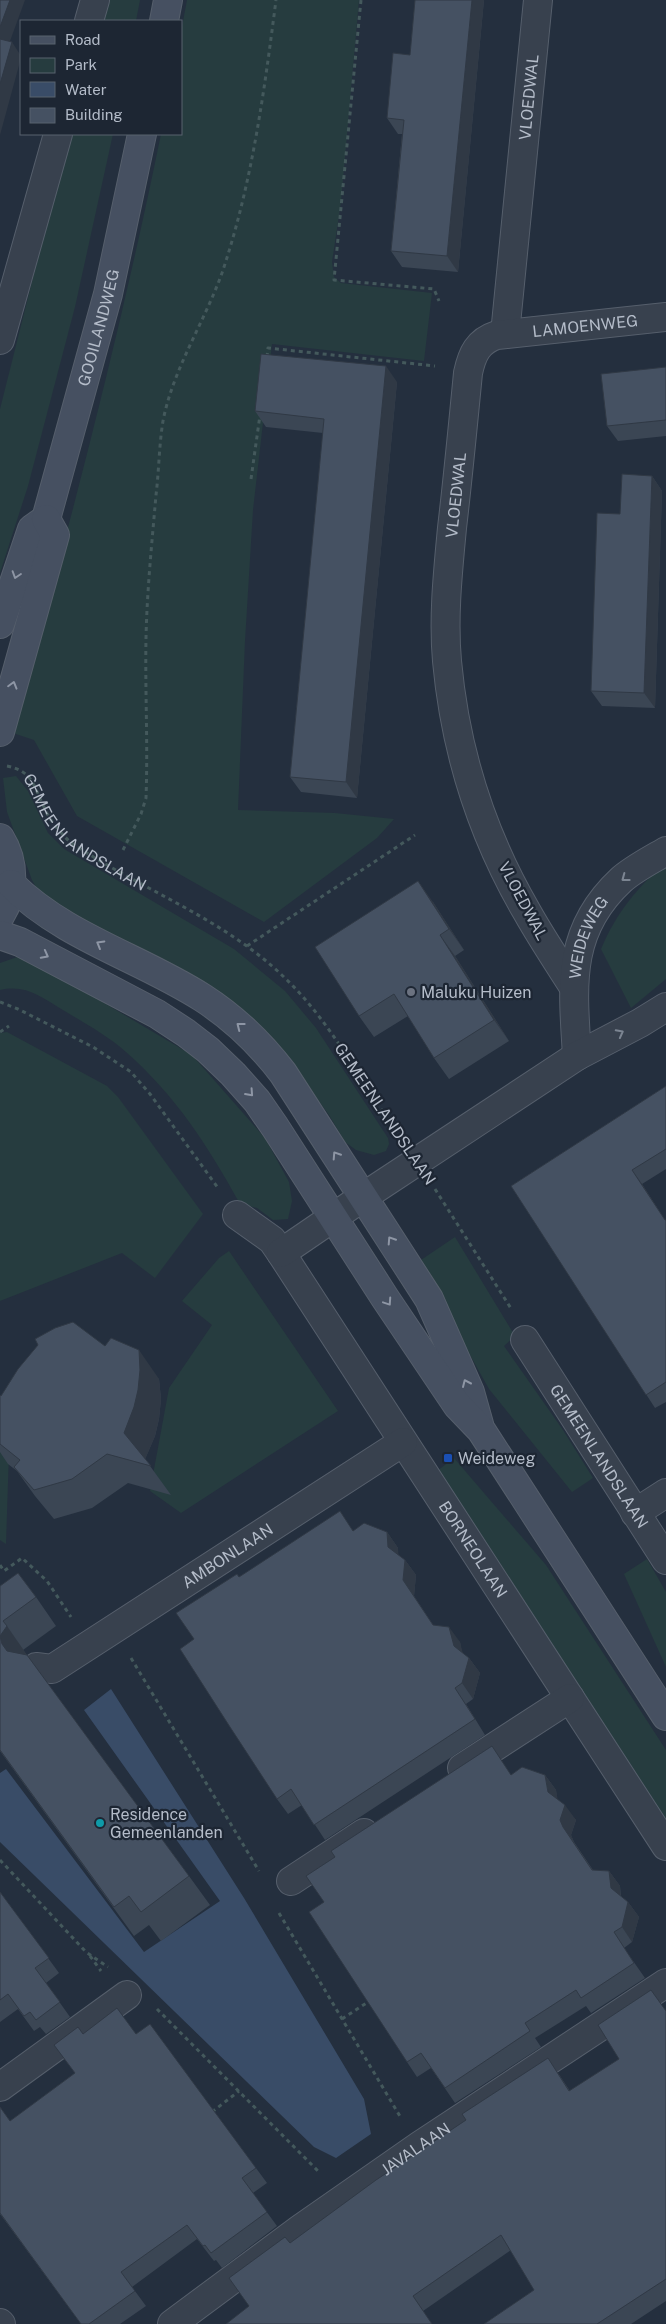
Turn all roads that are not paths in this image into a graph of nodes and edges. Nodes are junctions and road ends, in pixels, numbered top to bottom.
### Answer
1 (95, 0) edge
2 (168, 0) edge
3 (538, 0) edge
4 (89, 20) edge
5 (164, 20) edge
6 (58, 135) edge
7 (142, 135) edge
8 (666, 317) edge
9 (505, 334) junction
10 (0, 340) edge
11 (46, 519) junction
12 (0, 624) edge
13 (0, 732) edge
14 (0, 838) edge
15 (666, 851) edge
16 (11, 884) junction
17 (0, 916) edge
18 (0, 935) edge
19 (573, 986) junction
20 (666, 1007) edge
21 (577, 1056) junction
22 (363, 1197) junction
23 (237, 1215) road end
24 (333, 1217) junction
25 (281, 1253) junction
26 (524, 1340) road end
27 (481, 1430) junction
28 (403, 1442) junction
29 (666, 1493) edge
30 (635, 1513) junction
31 (666, 1560) edge
32 (45, 1674) dead end
33 (570, 1698) junction
34 (666, 1716) edge
35 (439, 1783) edge
36 (382, 1821) edge
37 (666, 1846) edge
38 (291, 1881) dead end
39 (666, 1983) edge
40 (121, 1984) road end
41 (0, 2087) edge
42 (172, 2324) edge

1 - 4 street
2 - 5 street
3 - 9 street, VLOEDWAL
6 - 10 street
7 - 11 street, GOOILANDWEG
8 - 9 street, LAMOENWEG
9 - 19 street, VLOEDWAL
11 -> 12 street, GOOILANDWEG
13 -> 11 street
14 - 16 street
15 -> 19 street, WEIDEWEG
16 - 17 street
22 -> 16 street
18 -> 24 street
19 - 21 street, WEIDEWEG
21 -> 20 street
21 - 22 street
22 - 24 street
27 -> 22 street
23 - 25 street, BORNEOLAAN
24 - 25 street
24 -> 27 street
25 - 28 street, BORNEOLAAN
26 - 30 street, GEMEENLANDSLAAN
27 - 34 street
28 - 32 street, AMBONLAAN
28 - 33 street, BORNEOLAAN
29 - 30 street
30 - 31 street, GEMEENLANDSLAAN
33 - 35 street
33 - 37 street, BORNEOLAAN
36 - 38 street
39 - 42 street, JAVALAAN
40 - 41 street

